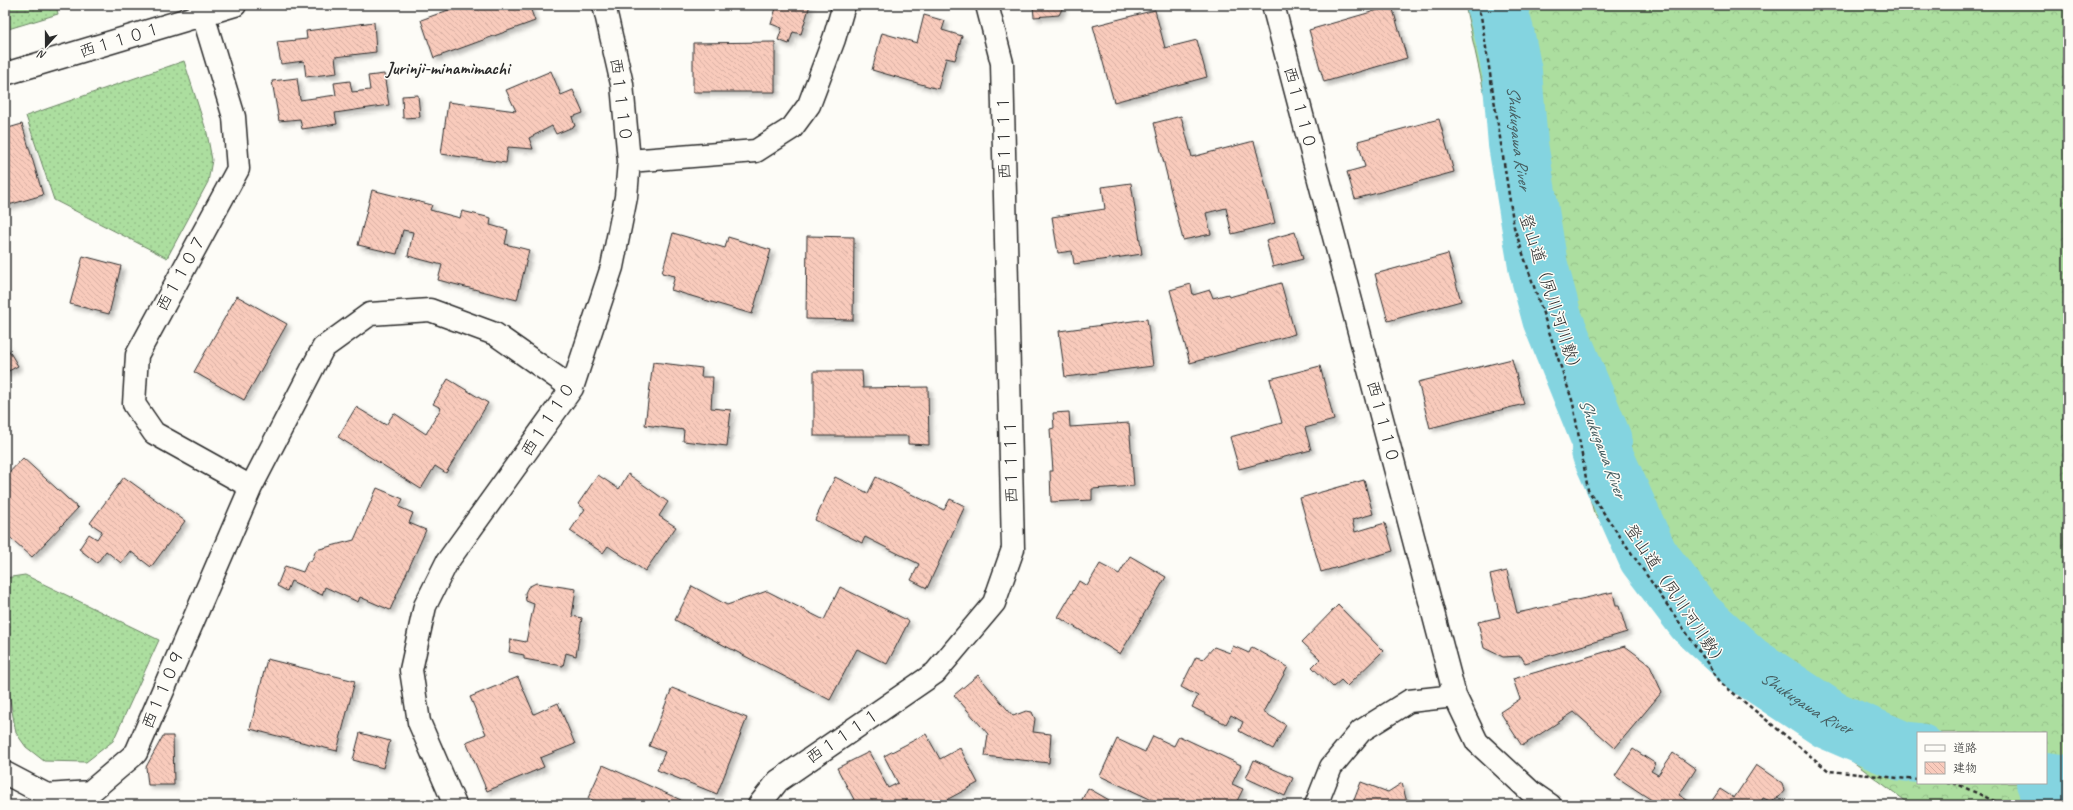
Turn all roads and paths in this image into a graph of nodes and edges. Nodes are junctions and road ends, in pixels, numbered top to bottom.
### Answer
1 (235, 5) edge
2 (604, 5) edge
3 (844, 5) edge
4 (987, 5) edge
5 (1273, 5) edge
6 (1476, 5) edge
7 (201, 10) edge
8 (5, 74) edge
9 (629, 161) junction
10 (572, 388) junction
11 (251, 487) junction
12 (1455, 696) junction
13 (5, 773) edge
14 (1917, 780) edge
15 (1957, 784) edge
16 (455, 805) edge
17 (759, 805) edge
18 (1316, 805) edge
19 (1550, 805) edge
20 (2003, 805) edge

1 - 7 street, 西１１０１
2 - 9 street, 西１１１０
3 - 9 street
4 - 17 street, 西１１１１
5 - 12 street, 西１１１０
6 - 14 path, 登山道（夙川河川敷）
7 - 8 street, 西１１０１
7 - 11 street, 西１１０７
9 - 10 street, 西１１１０
10 - 11 street, 西１１０９
10 - 16 street, 西１１１０
11 - 13 street, 西１１０９
12 - 18 street
12 - 19 street, 西１１１０
15 - 20 path

